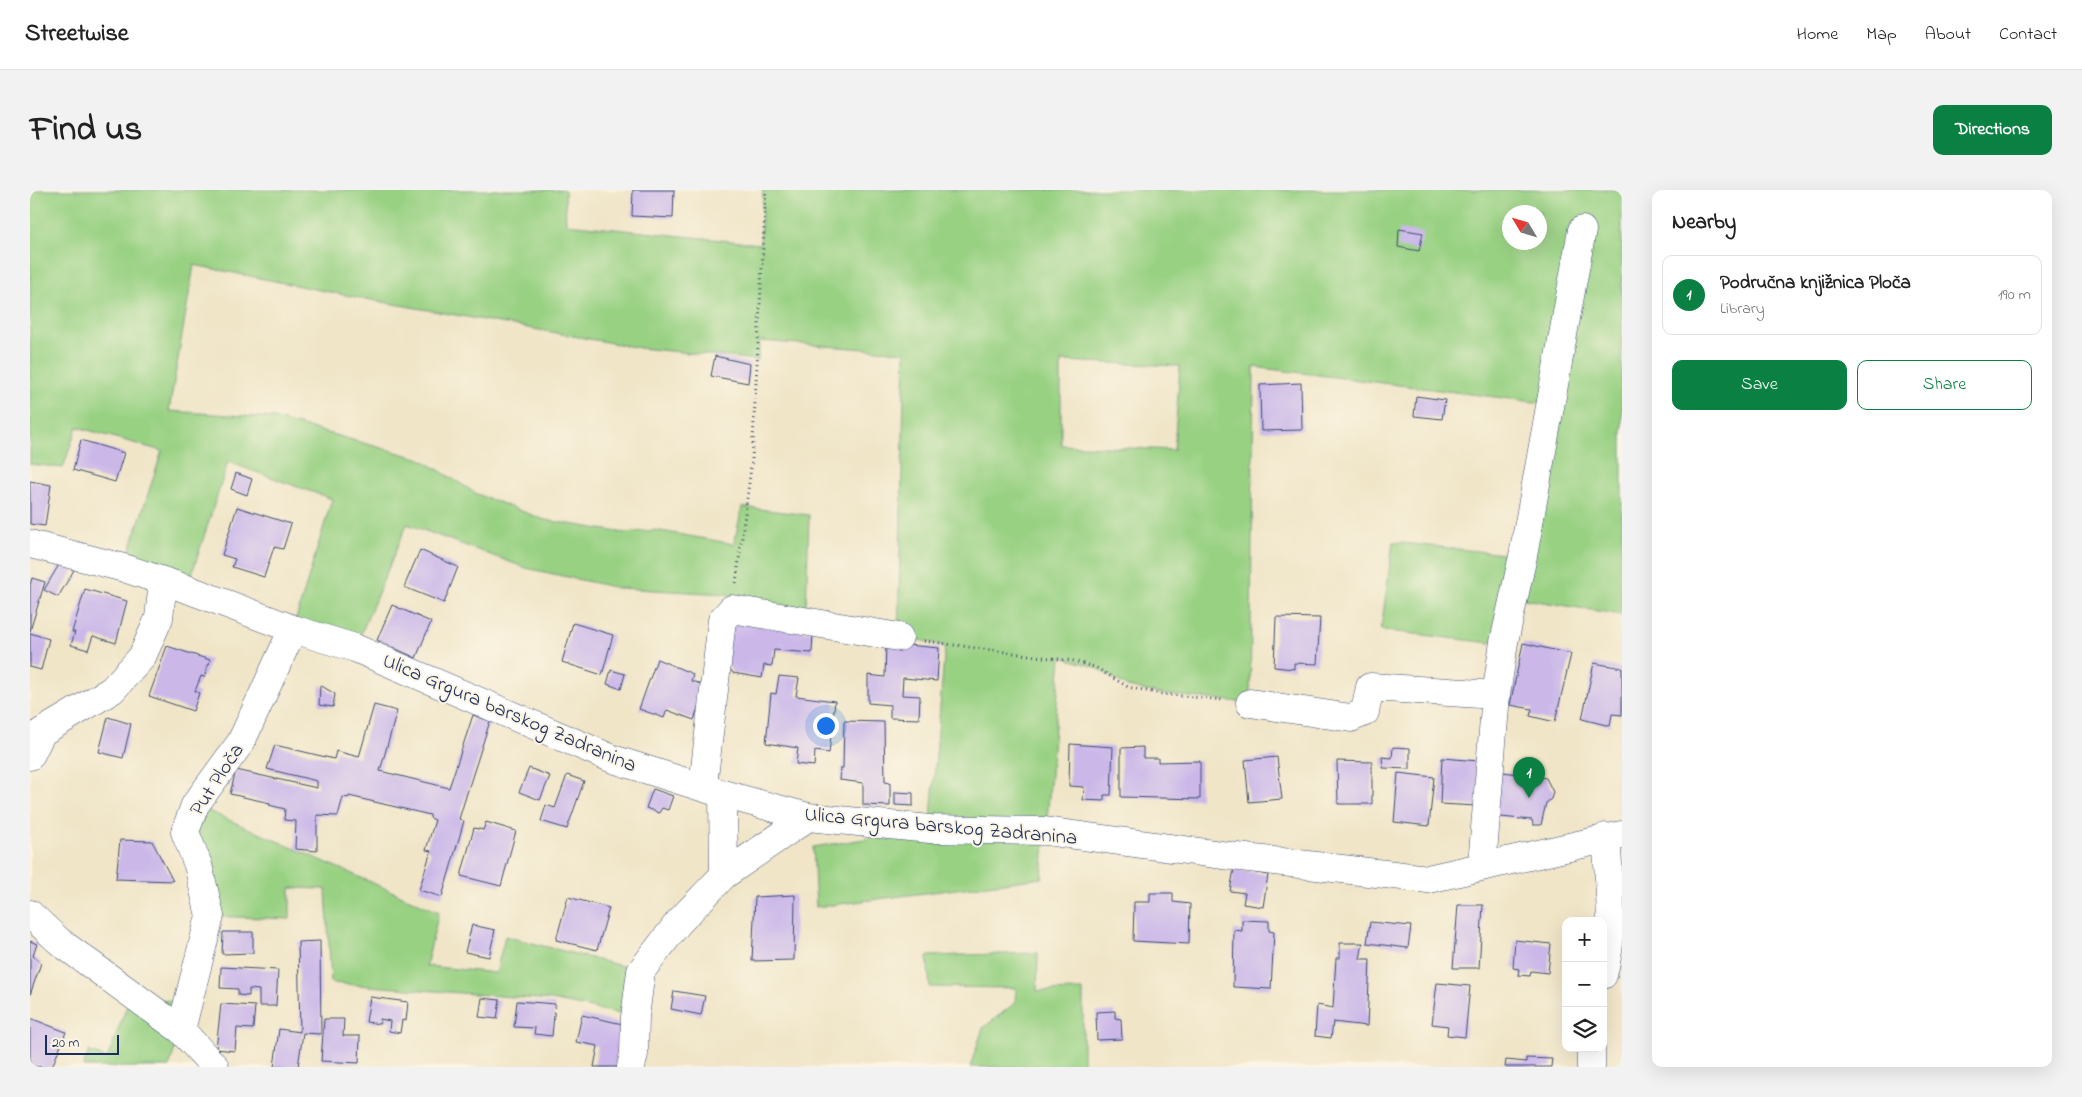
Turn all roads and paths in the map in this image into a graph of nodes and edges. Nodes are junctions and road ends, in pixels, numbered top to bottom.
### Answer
1 (766, 190) edge
2 (1582, 230) dead end
3 (30, 544) edge
4 (163, 581) junction
5 (732, 609) junction
6 (293, 629) junction
7 (899, 637) joint
8 (1496, 695) junction
9 (1250, 703) joint
10 (30, 756) edge
11 (713, 790) junction
12 (808, 817) junction
13 (1614, 836) edge
14 (1482, 865) junction
15 (724, 875) junction
16 (30, 914) edge
17 (1607, 963) edge
18 (181, 1030) junction
19 (1591, 1052) edge
20 (215, 1067) edge
21 (631, 1067) edge
22 (1591, 1067) edge

1 - 5 path
2 - 8 street
3 - 4 street, Ulica Grgura barskog Zadranina
4 - 6 street, Ulica Grgura barskog Zadranina
4 - 10 street
5 - 7 street
5 - 11 street
6 - 11 street, Ulica Grgura barskog Zadranina
6 - 18 street, Put Ploča
7 - 9 path
8 - 9 street
8 - 14 street
11 - 12 street, Ulica Grgura barskog Zadranina
11 - 15 street
12 - 14 street, Ulica Grgura barskog Zadranina
12 - 15 street
13 - 14 street, Ulica Grgura barskog Zadranina
13 - 17 street
15 - 21 street
16 - 18 street
18 - 20 street
19 - 22 street

